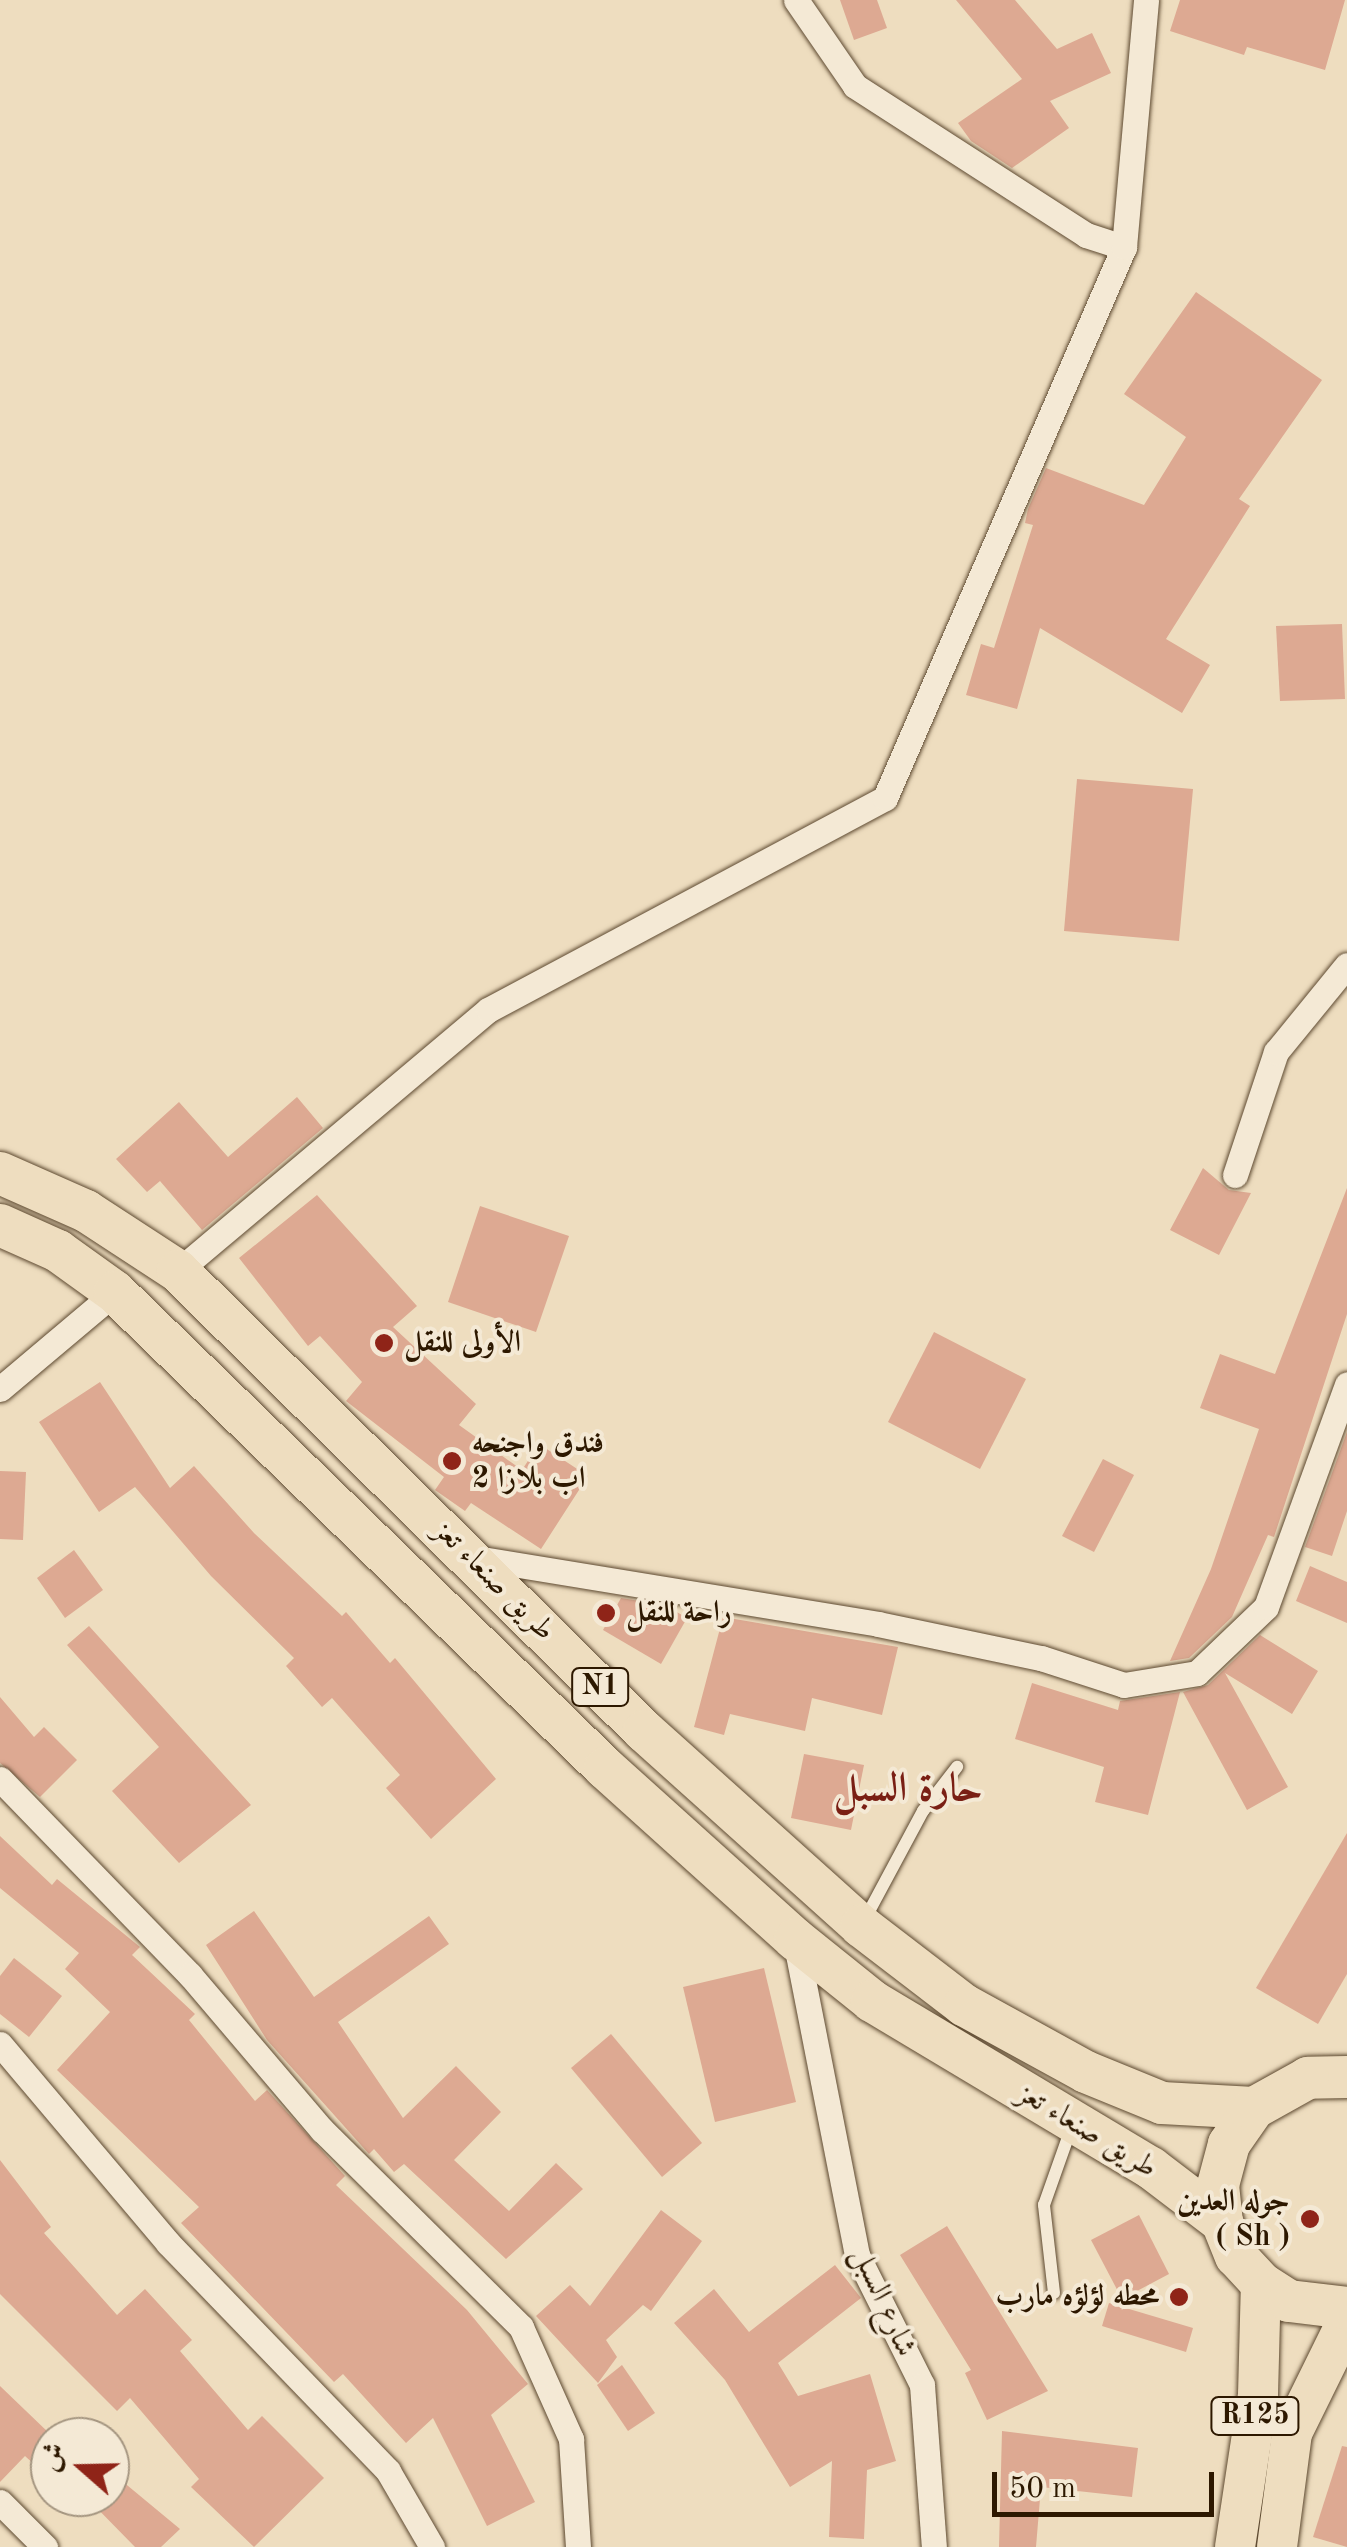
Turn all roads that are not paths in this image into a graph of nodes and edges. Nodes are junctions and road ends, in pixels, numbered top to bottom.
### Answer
1 (796, 0) edge
2 (1146, 0) edge
3 (1124, 247) junction
4 (1347, 965) edge
5 (0, 1173) edge
6 (1235, 1175) dead end
7 (0, 1225) edge
8 (178, 1271) junction
9 (115, 1292) junction
10 (1347, 1384) edge
11 (0, 1389) edge
12 (470, 1558) junction
13 (957, 1767) dead end
14 (0, 1779) edge
15 (861, 1926) junction
16 (795, 1940) junction
17 (0, 2044) edge
18 (1344, 2072) edge
19 (1254, 2108) junction
20 (1073, 2122) junction
21 (1222, 2222) junction
22 (1261, 2283) junction
23 (1054, 2293) dead end
24 (1347, 2308) edge
25 (1347, 2320) edge
26 (0, 2502) edge
27 (45, 2547) edge
28 (432, 2547) edge
29 (578, 2547) edge
30 (934, 2547) edge
31 (1235, 2547) edge
32 (1277, 2547) edge

1 - 3 street
2 - 3 street
3 - 8 street
4 - 6 street
5 - 8 highway, طريق صنعاء تعز / N1
7 - 9 highway, طريق صنعاء تعز / N1
8 - 12 highway, طريق صنعاء تعز / N1
9 - 11 street
9 - 16 highway, طريق صنعاء تعز / N1
10 - 12 street
12 - 15 highway, طريق صنعاء تعز / N1
13 - 15 lane
14 - 29 street
15 - 19 highway, طريق صنعاء تعز / N1
16 - 20 highway, طريق صنعاء تعز / N1
16 - 30 street, شارع السبل
17 - 28 street
18 - 19 highway
19 - 21 highway
20 - 21 highway, طريق صنعاء تعز / N1
20 - 23 lane
21 - 22 highway
22 - 24 highway
22 - 31 main road, R125
25 - 32 main road, R125
26 - 27 street

